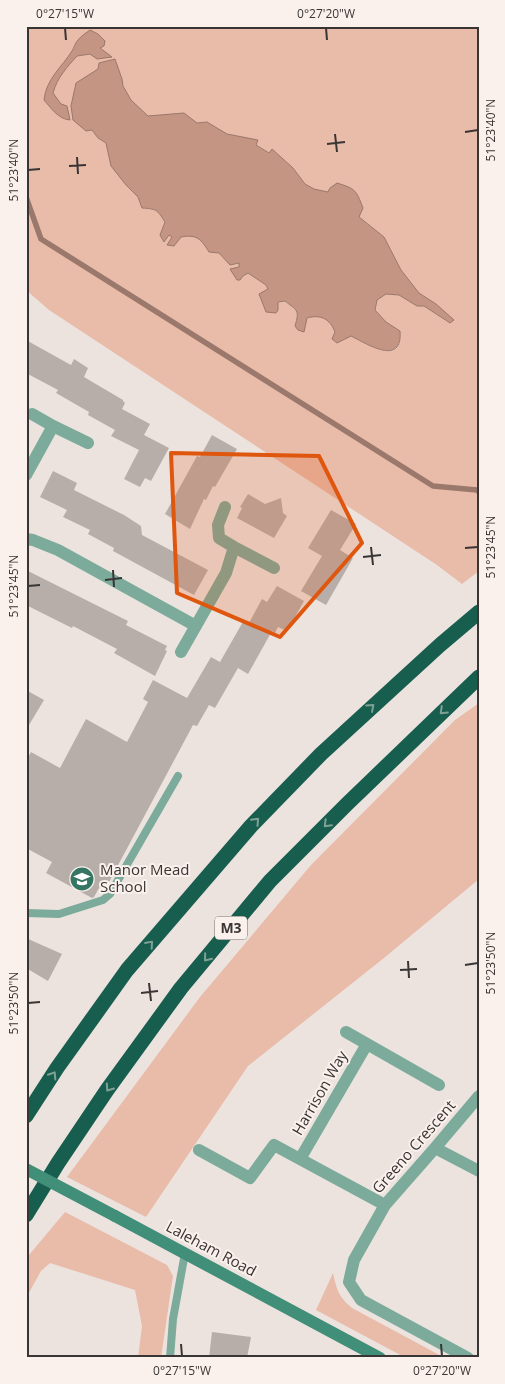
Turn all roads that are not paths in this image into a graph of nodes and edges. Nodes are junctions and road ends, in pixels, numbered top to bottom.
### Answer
1 (32, 414) dead end
2 (53, 426) junction
3 (88, 443) dead end
4 (26, 475) edge
5 (225, 507) dead end
6 (26, 539) edge
7 (234, 548) junction
8 (274, 568) dead end
9 (479, 612) edge
10 (196, 626) junction
11 (181, 652) dead end
12 (479, 677) edge
13 (178, 776) dead end
14 (26, 914) edge
15 (346, 1032) dead end
16 (367, 1044) junction
17 (439, 1085) dead end
18 (479, 1096) edge
19 (26, 1116) edge
20 (435, 1148) junction
21 (199, 1150) dead end
22 (300, 1158) junction
23 (26, 1168) edge
24 (479, 1171) edge
25 (385, 1204) junction
26 (26, 1215) edge
27 (185, 1253) junction
28 (170, 1358) edge
29 (380, 1358) edge
30 (468, 1358) edge

1 - 2 street
2 - 3 street
2 - 4 street
5 - 7 street
6 - 10 street
7 - 8 street
7 - 10 street
19 -> 9 highway
10 - 11 street
12 -> 26 highway, M3
13 - 14 lane
15 - 16 street, Harrison Way
16 - 17 street, Harrison Way
16 - 22 street, Harrison Way
18 - 20 street, Greeno Crescent
20 - 24 street
20 - 25 street, Greeno Crescent
21 - 22 street, Harrison Way
22 - 25 street, Harrison Way
23 - 27 main road, Laleham Road, bridge
25 - 30 street, Greeno Crescent
27 - 28 lane
27 - 29 main road, Laleham Road

